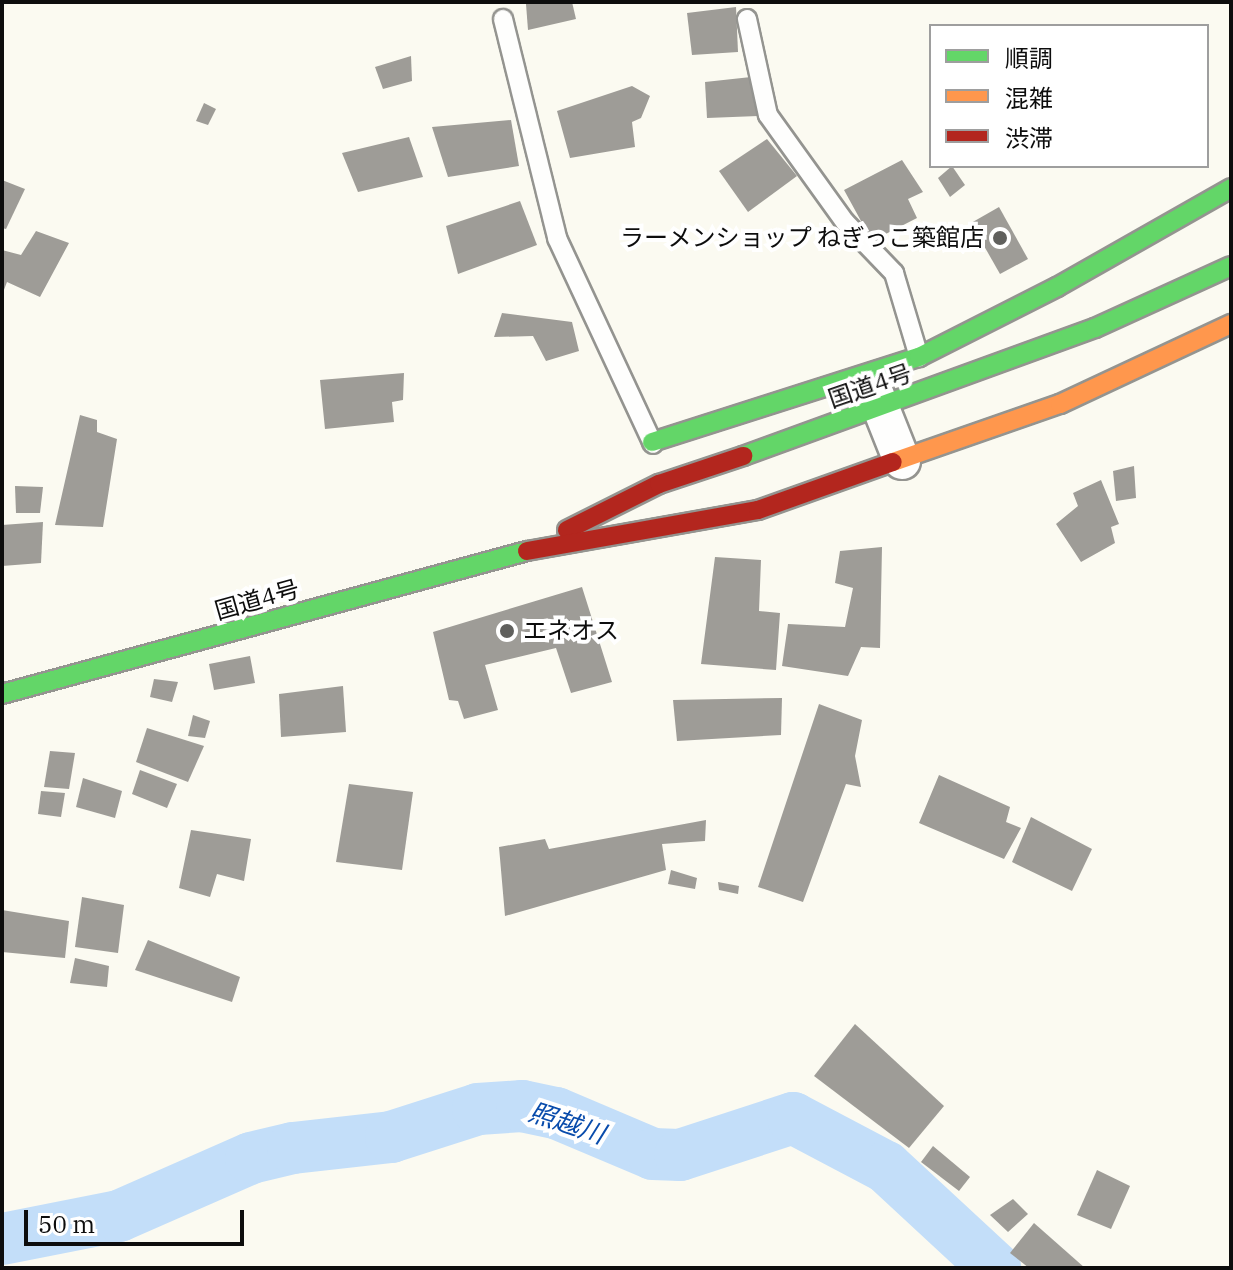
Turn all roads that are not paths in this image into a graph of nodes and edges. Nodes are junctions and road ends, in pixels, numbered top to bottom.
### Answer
1 (503, 19) dead end
2 (747, 19) dead end
3 (1231, 188) edge
4 (1231, 266) edge
5 (1177, 268) dead end
6 (1231, 324) edge
7 (1095, 328) junction
8 (919, 357) junction
9 (1190, 366) dead end
10 (867, 374) junction
11 (1060, 404) junction
12 (881, 409) junction
13 (652, 442) junction
14 (902, 461) junction
15 (661, 506) junction
16 (525, 551) junction
17 (2, 694) edge

1 - 13 lane
2 - 8 lane
3 - 8 main road
4 - 7 main road, 国道4号
5 - 7 main road
6 - 11 main road, 国道4号
7 - 12 main road, 国道4号
8 - 10 main road
9 - 11 main road
10 - 12 street
10 - 13 main road
11 - 14 main road, 国道4号
12 - 14 street
12 - 15 main road, 国道4号
13 - 15 lane
14 - 15 main road, 国道4号
15 - 16 main road, 国道4号
15 - 16 main road, 国道4号
16 - 17 main road, 国道4号

